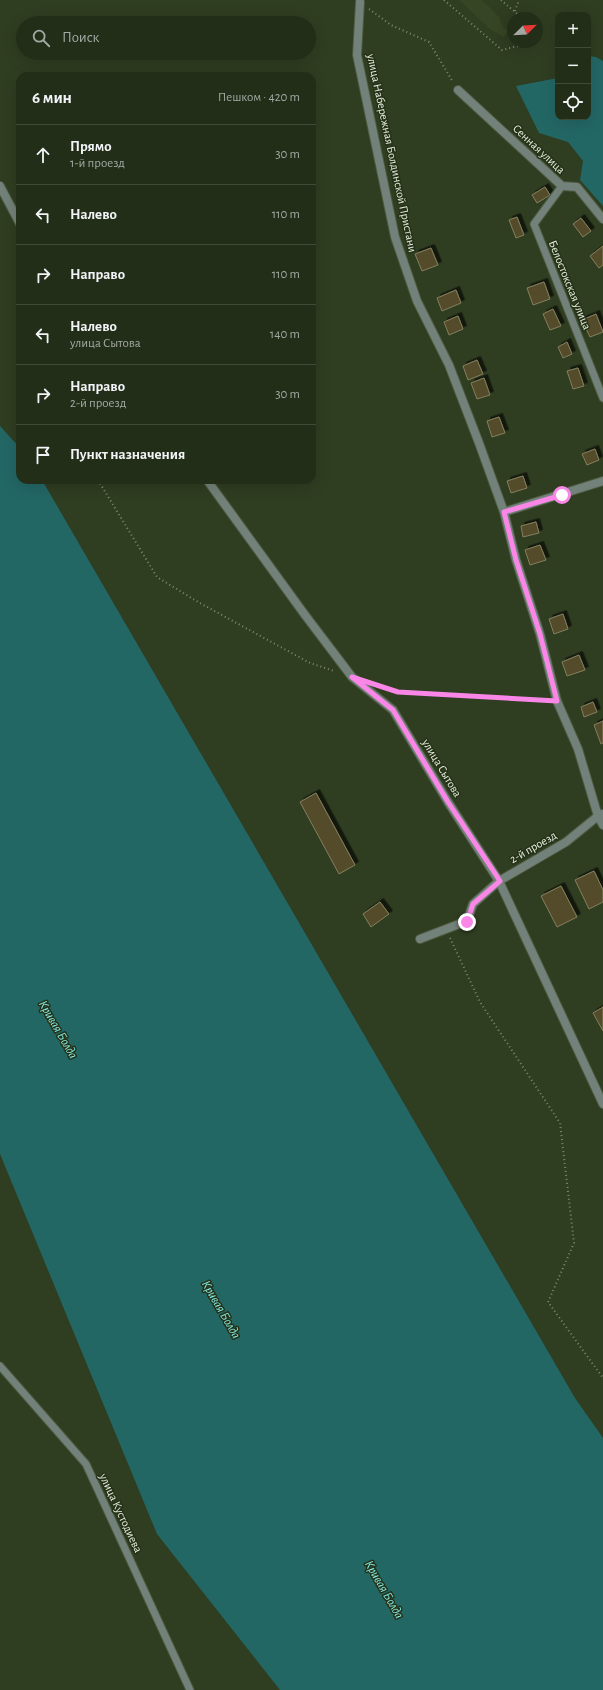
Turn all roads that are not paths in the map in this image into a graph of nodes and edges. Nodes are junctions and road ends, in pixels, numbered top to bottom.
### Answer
1 (360, 2) road end
2 (458, 90) road end
3 (0, 186) edge
4 (562, 186) junction
5 (16, 216) edge
6 (603, 219) edge
7 (603, 398) edge
8 (603, 481) edge
9 (210, 484) edge
10 (504, 512) junction
11 (601, 815) edge
12 (603, 825) edge
13 (500, 881) junction
14 (420, 939) dead end
15 (603, 1104) edge
16 (0, 1366) edge
17 (190, 1690) edge

1 - 10 street, улица Набережная Болдинской Пристани
2 - 4 street, Сенная улица
3 - 5 street
4 - 6 street, Сенная улица
4 - 7 lane, Белостокская улица
8 - 10 street
9 - 13 street, улица Сытова
10 - 11 street, улица Набережная Болдинской Пристани
11 - 12 street, улица Набережная Болдинской Пристани
11 - 13 street, 2-й проезд
13 - 14 street, 2-й проезд
13 - 15 street, улица Сытова
16 - 17 lane, улица Кустодиева

